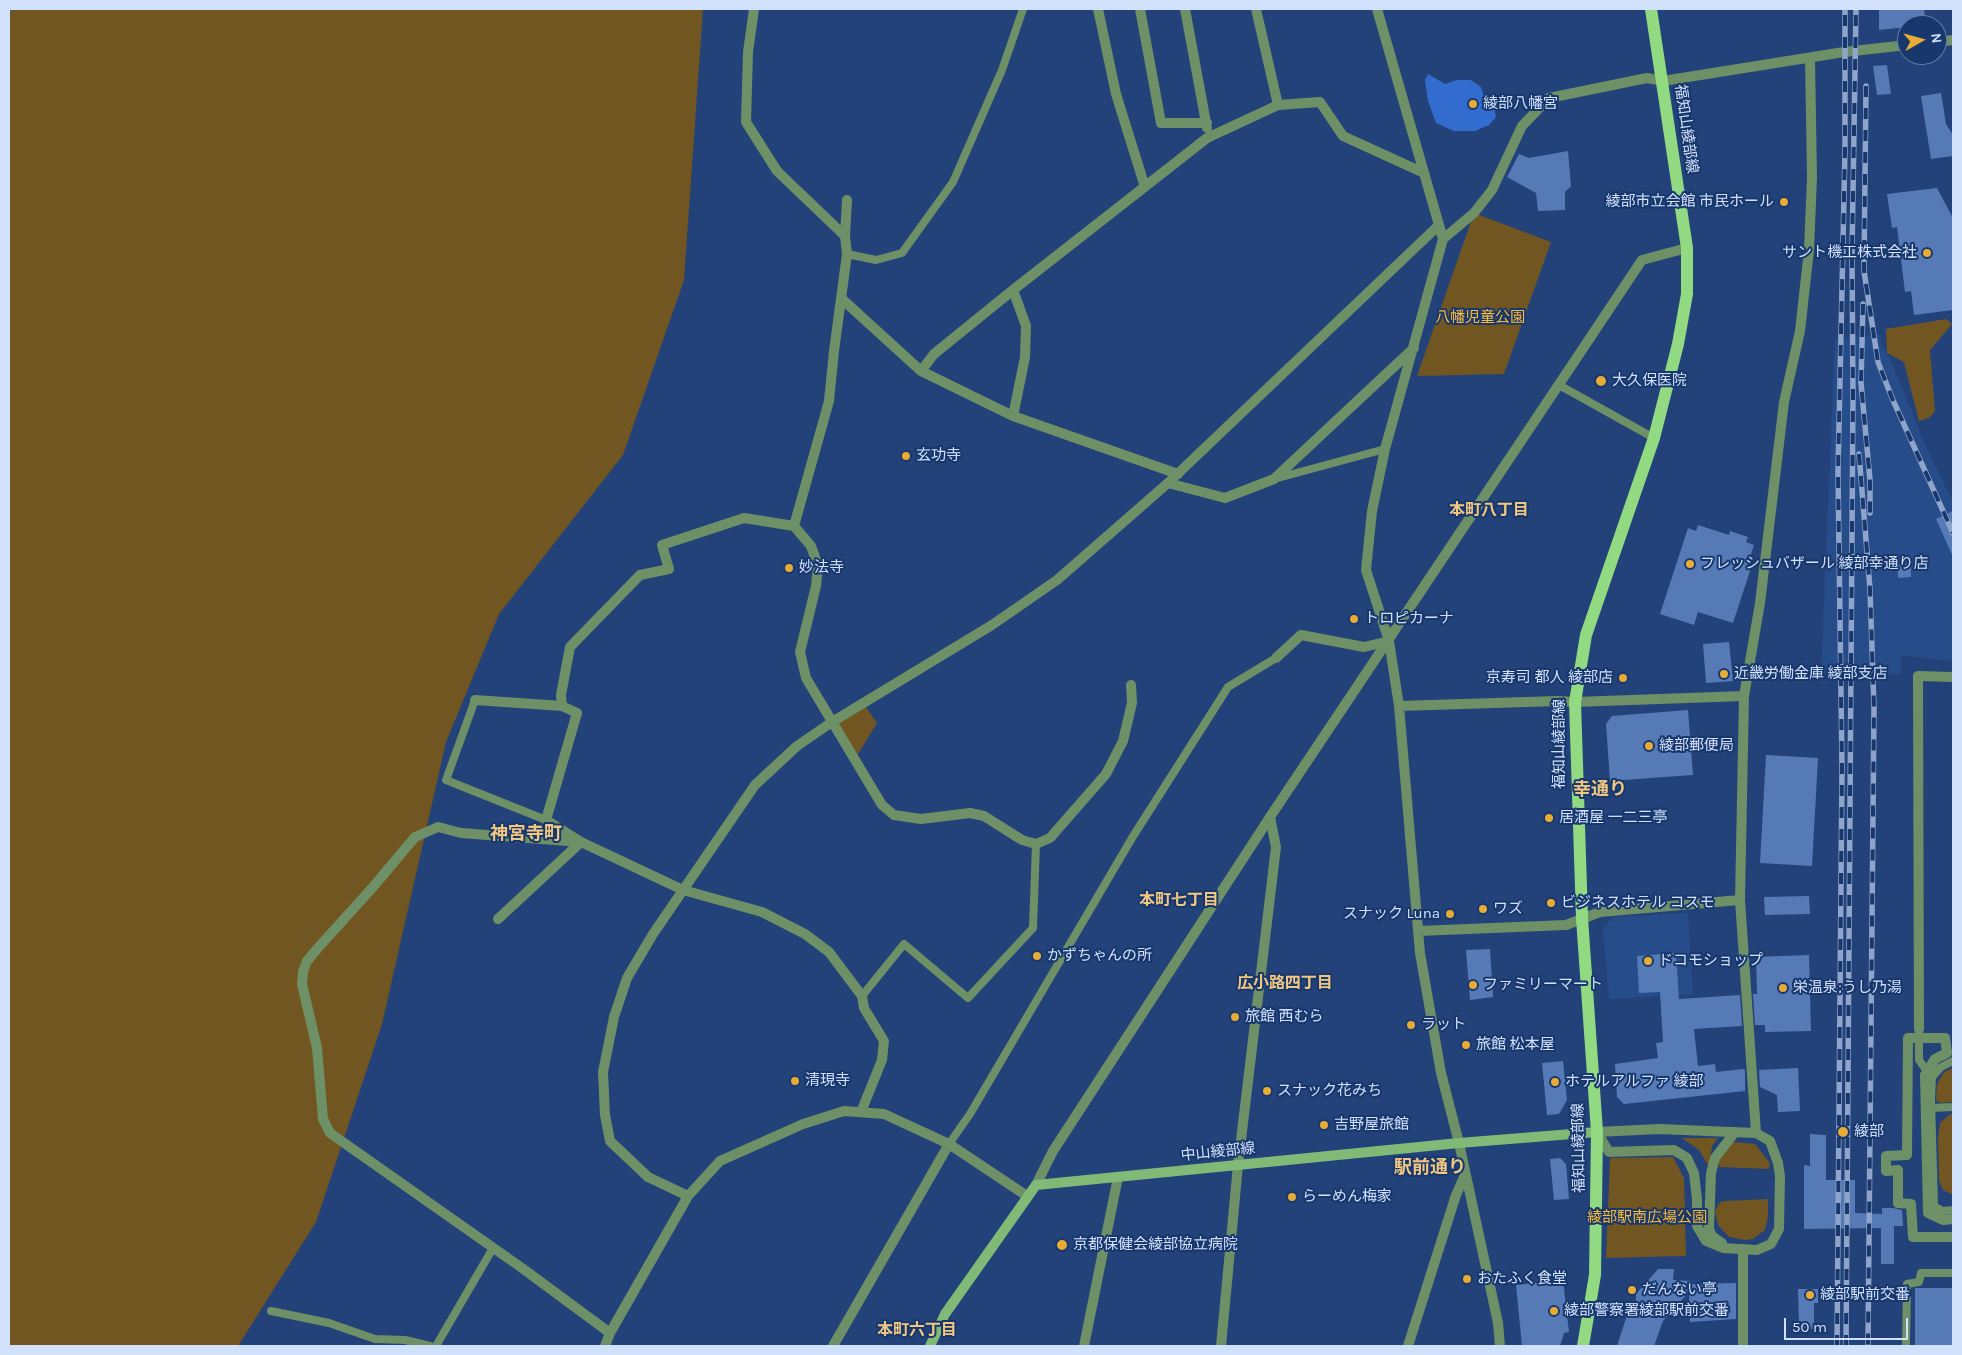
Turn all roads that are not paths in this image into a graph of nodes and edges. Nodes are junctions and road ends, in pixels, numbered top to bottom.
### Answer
1 (754, 9) edge
2 (1022, 9) edge
3 (1098, 9) edge
4 (1140, 9) edge
5 (1185, 9) edge
6 (1256, 9) edge
7 (1377, 9) edge
8 (1651, 9) edge
9 (1897, 46) edge
10 (1810, 58) junction
11 (1662, 81) junction
12 (1278, 105) junction
13 (1207, 123) junction
14 (1207, 138) junction
15 (1424, 173) junction
16 (1145, 187) junction
17 (847, 200) dead end
18 (1439, 224) junction
19 (846, 236) junction
20 (1443, 239) junction
21 (1687, 248) junction
22 (847, 254) junction
23 (1013, 290) junction
24 (842, 299) junction
25 (1414, 347) junction
26 (921, 371) junction
27 (1559, 385) junction
28 (1013, 416) junction
29 (1654, 438) junction
30 (1385, 448) junction
31 (1178, 474) junction
32 (1274, 479) junction
33 (1168, 483) junction
34 (794, 526) junction
35 (1389, 640) junction
36 (1276, 658) joint
37 (1953, 677) edge
38 (1131, 685) dead end
39 (1744, 696) junction
40 (475, 700) joint
41 (1575, 702) junction
42 (562, 706) junction
43 (1398, 706) junction
44 (832, 722) junction
45 (1270, 817) junction
46 (546, 820) junction
47 (581, 842) junction
48 (1036, 844) junction
49 (683, 890) junction
50 (1740, 900) junction
51 (1582, 918) junction
52 (498, 919) dead end
53 (1418, 931) junction
54 (862, 996) junction
55 (1919, 1033) junction
56 (1953, 1060) edge
57 (1930, 1074) junction
58 (1953, 1107) edge
59 (1931, 1108) junction
60 (861, 1112) junction
61 (1597, 1132) junction
62 (1735, 1132) junction
63 (1756, 1133) junction
64 (1459, 1143) junction
65 (949, 1144) junction
66 (1238, 1164) junction
67 (1465, 1174) junction
68 (1118, 1177) junction
69 (1036, 1185) junction
70 (688, 1196) junction
71 (1027, 1196) junction
72 (1953, 1210) edge
73 (1953, 1219) edge
74 (1953, 1237) edge
75 (493, 1248) junction
76 (1739, 1249) junction
77 (1953, 1273) edge
78 (271, 1311) dead end
79 (610, 1333) junction
80 (430, 1346) edge
81 (436, 1346) edge
82 (605, 1346) edge
83 (833, 1346) edge
84 (930, 1346) edge
85 (1084, 1346) edge
86 (1222, 1346) edge
87 (1408, 1346) edge
88 (1500, 1346) edge
89 (1583, 1346) edge
90 (1742, 1346) edge
91 (1906, 1346) edge

1 - 19 street
2 - 22 lane
3 - 16 street
4 - 13 street
5 - 13 street
6 - 12 street
7 - 15 street
8 - 11 main road, 福知山綾部線
9 - 10 street
10 - 11 street
10 - 39 street
11 - 20 street
11 - 21 main road, 福知山綾部線
12 - 14 street
12 - 15 street
13 - 14 street
14 - 16 street
15 - 18 street
16 - 23 street
17 - 19 street
18 - 20 street
18 - 31 street
19 - 22 street
20 - 25 street
21 - 27 street
21 - 29 main road, 福知山綾部線
22 - 24 street
23 - 26 street
23 - 28 street
24 - 26 street
24 - 34 street
25 - 30 street
25 - 32 street
26 - 28 street
27 - 29 lane
27 - 35 street
28 - 31 street
29 - 41 main road, 福知山綾部線
30 - 32 lane
30 - 35 street
31 - 33 street
32 - 33 street
33 - 44 street
34 - 42 street
34 - 44 street
35 - 36 street
35 - 43 street
35 - 45 street
36 - 65 lane
37 - 55 street
38 - 48 street
39 - 41 street
39 - 50 street
40 - 42 street
40 - 46 lane
41 - 43 street
41 - 51 main road, 福知山綾部線
42 - 46 street
43 - 53 street
44 - 48 street
44 - 49 street
45 - 66 street
45 - 69 street
46 - 47 street
47 - 49 street
47 - 52 street
47 - 75 street
48 - 54 lane
49 - 54 street
49 - 70 street
50 - 51 street
50 - 63 street
51 - 53 street
51 - 61 main road, 福知山綾部線
53 - 64 street
54 - 60 street
55 - 57 lane
55 - 57 street
55 - 74 street
56 - 57 lane
57 - 59 lane
57 - 73 street
58 - 59 lane
59 - 72 lane
60 - 65 street
60 - 70 street
61 - 62 street
61 - 64 main road, 中山綾部線
61 - 76 street
61 - 89 main road, 福知山綾部線
62 - 63 street
62 - 76 street
63 - 76 street
64 - 66 main road, 中山綾部線
64 - 67 street
65 - 71 street
65 - 83 street
66 - 68 main road, 中山綾部線
66 - 86 street
67 - 87 street
67 - 88 street
68 - 69 main road, 中山綾部線
68 - 85 street
69 - 71 main road
70 - 79 street
71 - 84 main road
75 - 79 street
75 - 81 lane
76 - 90 street
77 - 91 lane
78 - 80 lane
79 - 82 street

